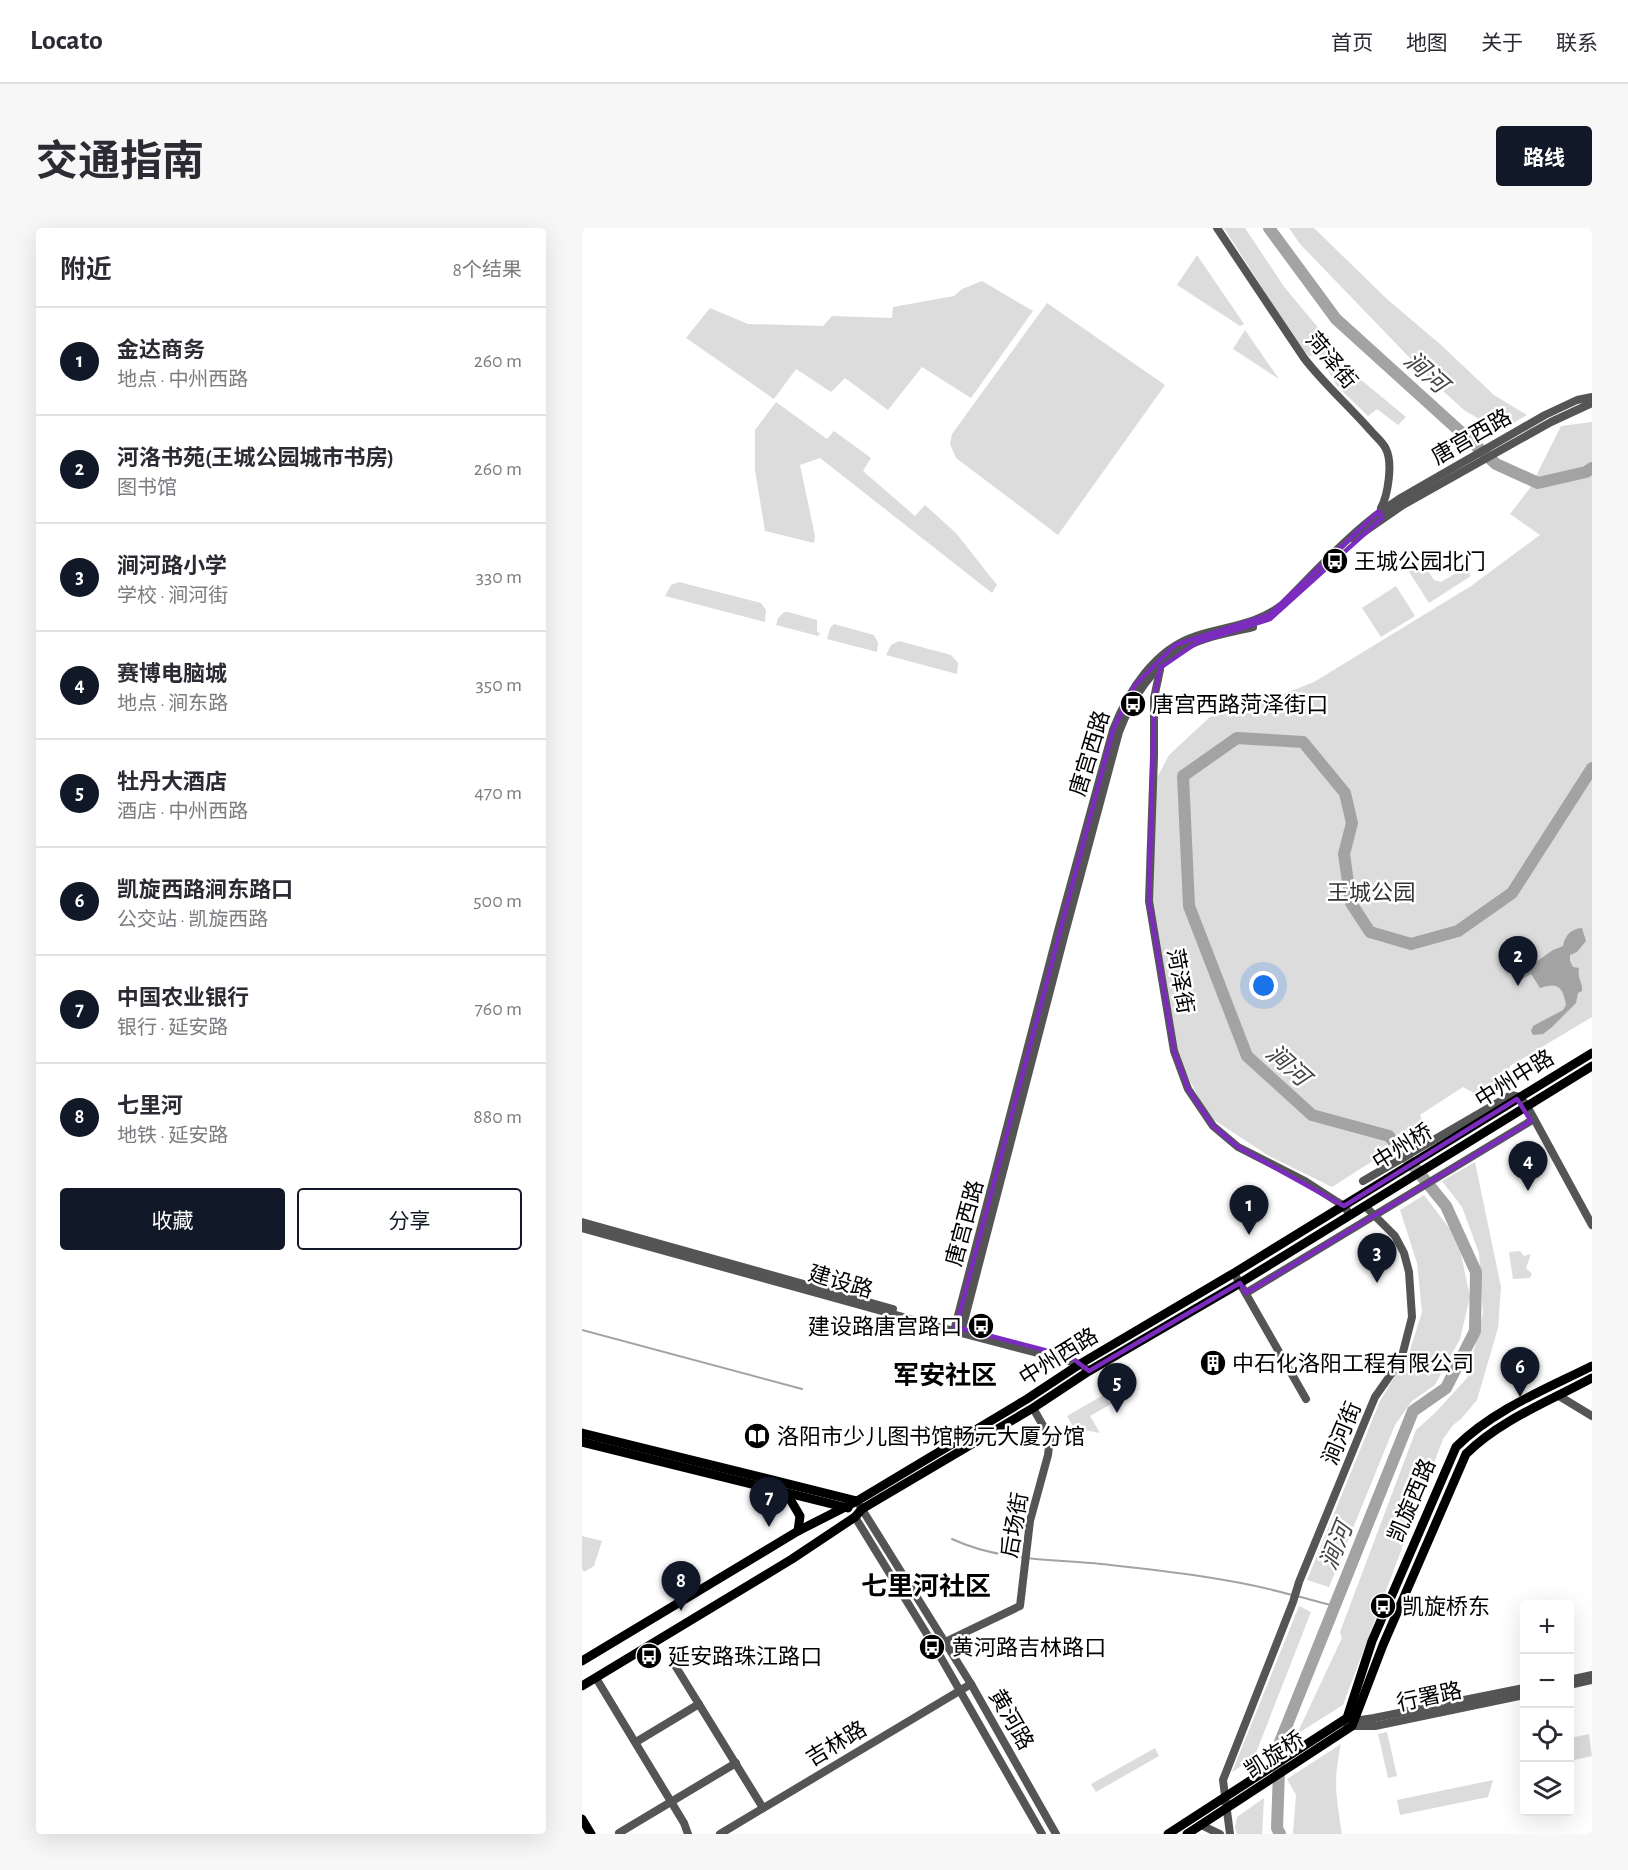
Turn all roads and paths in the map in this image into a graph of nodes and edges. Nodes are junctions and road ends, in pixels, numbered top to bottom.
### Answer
1 (1217, 228) edge
2 (1592, 397) edge
3 (1592, 403) edge
4 (1401, 502) junction
5 (1381, 515) junction
6 (1160, 668) junction
7 (1592, 1053) edge
8 (1592, 1066) edge
9 (1518, 1098) junction
10 (1525, 1107) junction
11 (1532, 1120) junction
12 (1455, 1132) joint
13 (1463, 1146) joint
14 (1366, 1186) joint
15 (1374, 1200) joint
16 (1344, 1206) junction
17 (1365, 1206) junction
18 (1350, 1215) junction
19 (1374, 1215) junction
20 (582, 1222) edge
21 (1592, 1225) edge
22 (582, 1228) edge
23 (1592, 1233) edge
24 (1234, 1273) junction
25 (1240, 1283) junction
26 (1246, 1293) junction
27 (958, 1330) junction
28 (1083, 1362) junction
29 (1592, 1366) edge
30 (1089, 1371) junction
31 (1592, 1378) edge
32 (1559, 1396) junction
33 (1306, 1399) dead end
34 (1033, 1408) junction
35 (1592, 1416) edge
36 (582, 1432) edge
37 (582, 1442) edge
38 (787, 1494) junction
39 (859, 1505) junction
40 (847, 1506) junction
41 (855, 1517) junction
42 (798, 1531) junction
43 (945, 1642) junction
44 (582, 1662) edge
45 (676, 1667) dead end
46 (1592, 1675) edge
47 (596, 1677) junction
48 (1574, 1679) edge
49 (1592, 1680) edge
50 (971, 1684) junction
51 (1574, 1684) edge
52 (582, 1686) edge
53 (1520, 1689) edge
54 (960, 1690) junction
55 (1520, 1696) edge
56 (699, 1704) junction
57 (1349, 1722) junction
58 (636, 1742) junction
59 (736, 1763) junction
60 (671, 1802) junction
61 (763, 1808) junction
62 (582, 1819) edge
63 (1200, 1825) junction
64 (619, 1833) edge
65 (591, 1834) edge
66 (688, 1834) edge
67 (720, 1834) edge
68 (1041, 1834) edge
69 (1056, 1834) edge
70 (1167, 1834) edge
71 (1186, 1834) edge
72 (1220, 1834) edge
73 (1230, 1834) edge

1 - 5 street, 菏泽街
2 - 4 street, 唐宫西路
3 - 4 street, 唐宫西路
4 - 5 street, 唐宫西路
5 - 6 street, 唐宫西路
5 - 27 street, 唐宫西路
6 - 16 street, 菏泽街
6 - 27 street, 唐宫西路
7 - 9 main road, 中州中路
8 - 10 main road, 中州中路
9 - 10 street
9 - 12 main road, 中州中路
10 - 11 street
10 - 13 main road, 中州中路
11 - 19 street
11 - 21 street
11 - 23 street
12 - 14 main road, 中州桥
13 - 15 main road, 中州桥
14 - 16 main road, 中州西路
15 - 17 main road, 中州西路
16 - 18 street, 菏泽街
16 - 24 main road, 中州西路
17 - 18 main road, 中州西路
17 - 19 street, 涧河街
18 - 25 main road, 中州西路
19 - 26 street
19 - 73 street, 涧河街
20 - 27 street, 建设路
22 - 27 street, 建设路
24 - 25 street
24 - 28 main road, 中州西路
25 - 26 street
25 - 30 main road, 中州西路
26 - 33 street
27 - 28 street, 建设路
28 - 30 street, 建设路
28 - 39 main road, 中州西路
29 - 57 main road, 凯旋西路
30 - 34 main road, 中州西路
31 - 32 main road, 凯旋西路
32 - 35 street
32 - 57 main road, 凯旋西路
34 - 39 main road, 中州西路
34 - 43 street, 后场街
36 - 39 main road
37 - 38 main road
38 - 40 main road
38 - 42 main road
39 - 40 main road
39 - 41 main road
39 - 43 street, 黄河路
40 - 41 main road
40 - 42 main road
41 - 47 main road
41 - 54 street, 黄河路
42 - 44 main road
43 - 50 street, 黄河路
45 - 56 street
46 - 48 street
47 - 52 main road
47 - 58 street
49 - 51 street
50 - 54 street, 吉林路
50 - 69 street, 黄河路
53 - 57 street, 行署路
54 - 61 street, 吉林路
54 - 68 street, 黄河路
55 - 57 street, 行署路
56 - 58 street
56 - 59 street
57 - 63 main road, 凯旋桥
57 - 70 main road, 凯旋桥
58 - 60 street
59 - 60 street
59 - 61 street
60 - 64 street
60 - 66 street
61 - 67 street, 吉林路
62 - 65 main road
63 - 71 main road, 凯旋桥
63 - 72 street

